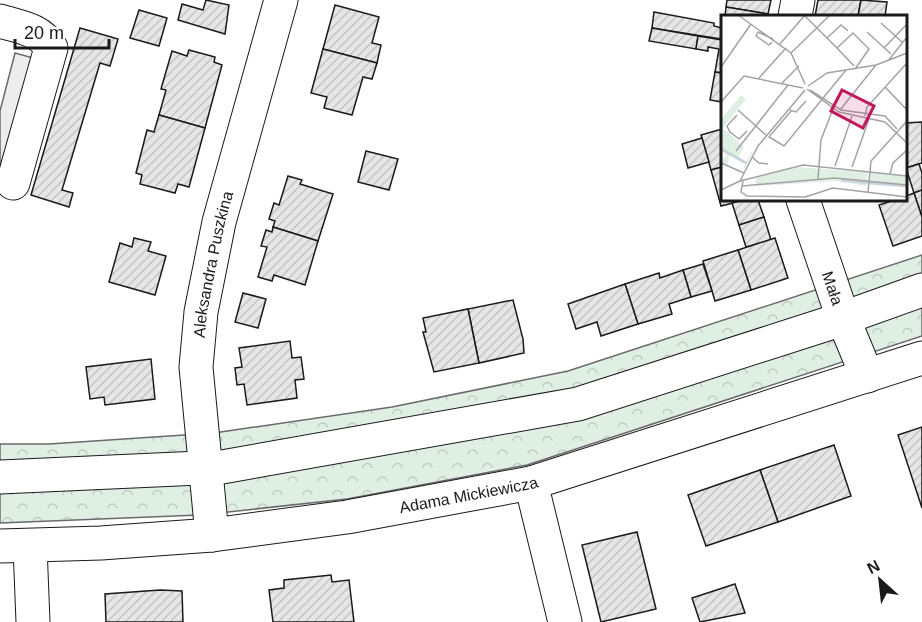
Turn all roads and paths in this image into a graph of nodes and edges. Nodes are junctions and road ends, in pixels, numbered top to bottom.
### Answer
1 (281, 0) edge
2 (798, 0) edge
3 (795, 15) edge
4 (0, 21) edge
5 (14, 183) dead end
6 (803, 201) edge
7 (922, 290) edge
8 (843, 318) junction
9 (922, 358) edge
10 (867, 376) junction
11 (205, 468) junction
12 (0, 477) edge
13 (531, 483) junction
14 (212, 535) junction
15 (15, 546) edge
16 (33, 622) edge
17 (565, 622) edge

1 - 11 street, Aleksandra Puszkina
2 - 3 street
4 - 5 street
6 - 8 street, Mała
7 - 8 street
8 - 10 street, Mała
8 - 11 street
9 - 10 street, Adama Mickiewicza
10 - 13 street, Adama Mickiewicza
11 - 12 street
11 - 14 street, Aleksandra Puszkina
13 - 14 street, Adama Mickiewicza
13 - 17 street
14 - 15 street, Adama Mickiewicza
15 - 16 street

